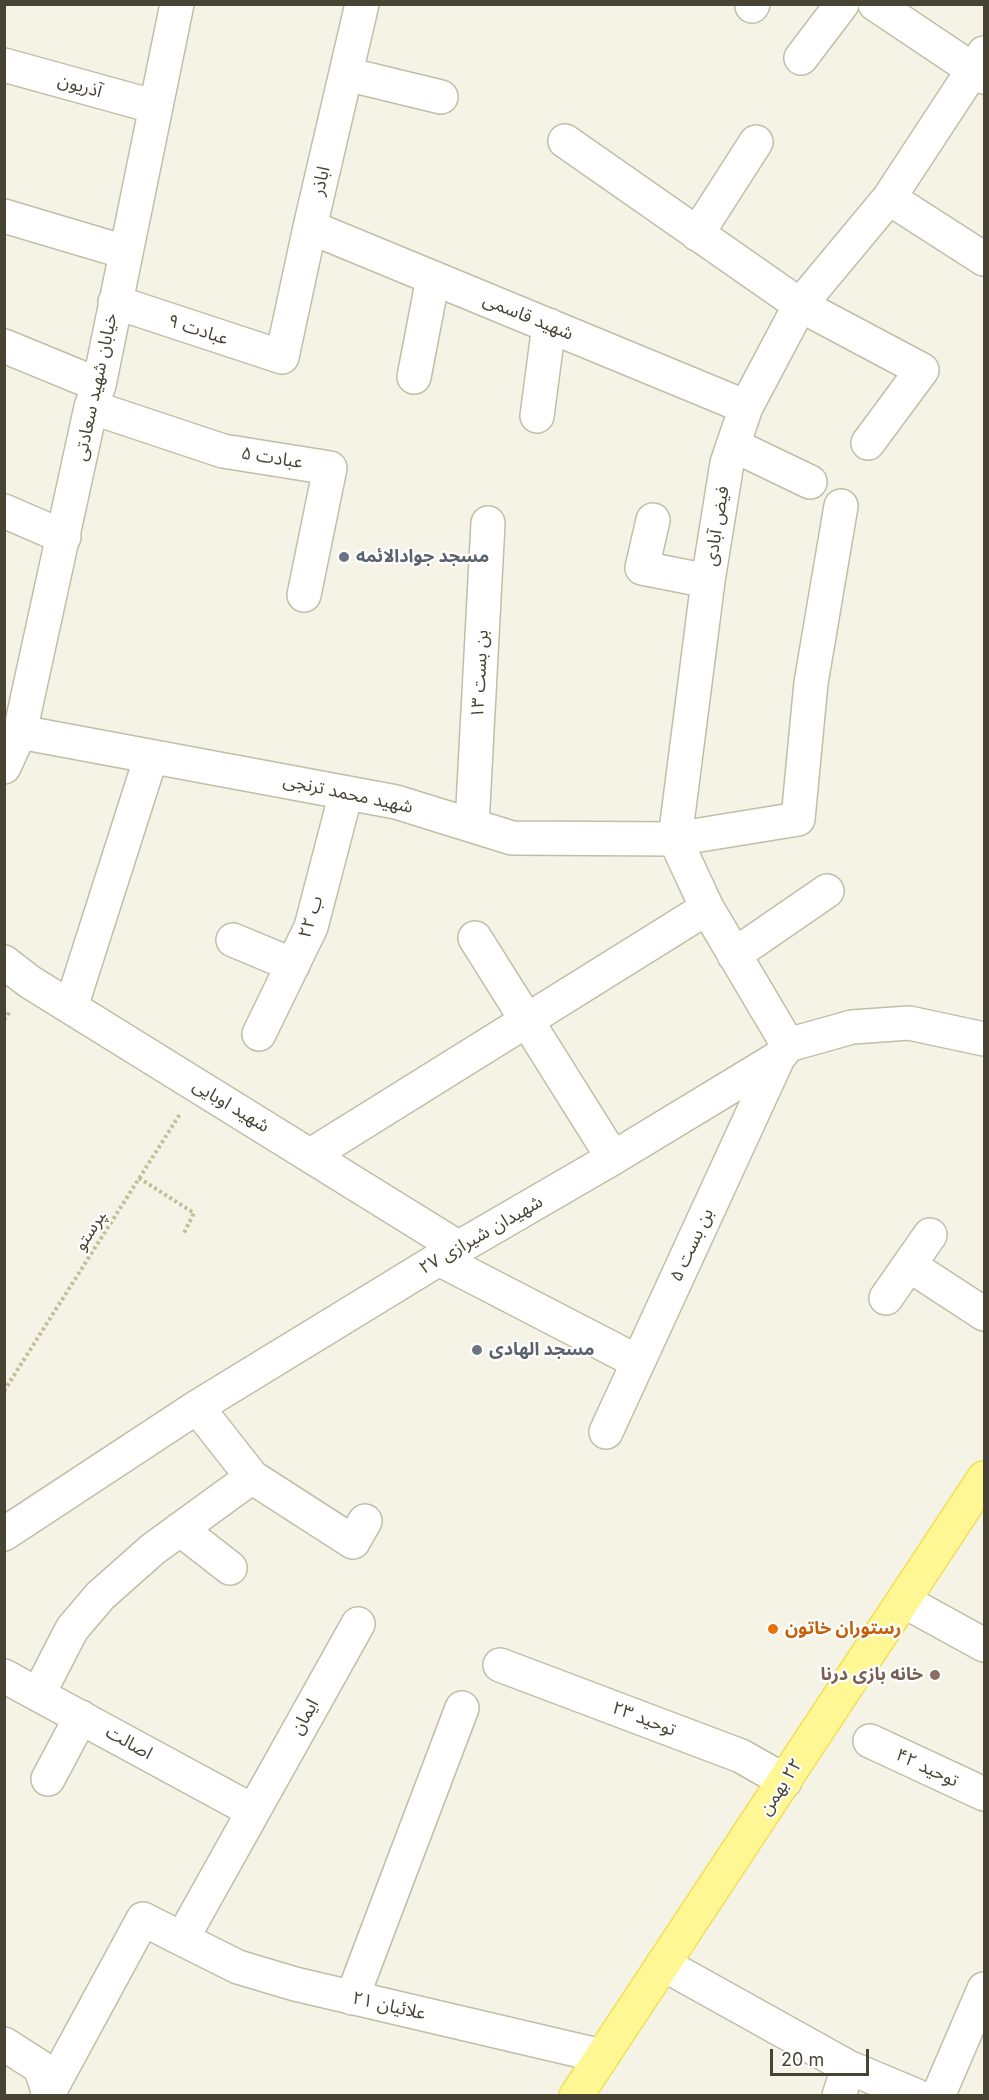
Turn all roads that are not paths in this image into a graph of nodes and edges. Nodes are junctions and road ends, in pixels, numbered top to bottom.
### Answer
1 (177, 4) edge
2 (362, 4) edge
3 (842, 4) edge
4 (876, 4) edge
5 (801, 58) dead end
6 (4, 65) edge
7 (981, 67) edge
8 (346, 74) junction
9 (441, 97) dead end
10 (156, 107) junction
11 (565, 141) dead end
12 (756, 142) dead end
13 (889, 198) junction
14 (4, 216) edge
15 (310, 227) junction
16 (697, 234) junction
17 (125, 252) junction
18 (984, 259) edge
19 (434, 278) junction
20 (115, 302) junction
21 (800, 305) junction
22 (549, 326) junction
23 (4, 346) edge
24 (282, 357) joint
25 (414, 377) dead end
26 (95, 396) junction
27 (747, 407) junction
28 (537, 416) dead end
29 (868, 443) dead end
30 (733, 445) junction
31 (810, 482) dead end
32 (841, 506) dead end
33 (4, 511) edge
34 (653, 520) dead end
35 (488, 523) dead end
36 (64, 537) junction
37 (708, 581) junction
38 (304, 595) dead end
39 (20, 732) junction
40 (151, 756) junction
41 (4, 767) edge
42 (346, 793) junction
43 (472, 825) junction
44 (675, 839) junction
45 (827, 891) dead end
46 (707, 908) junction
47 (475, 938) dead end
48 (233, 940) dead end
49 (734, 955) junction
50 (4, 962) edge
51 (293, 964) junction
52 (71, 1007) junction
53 (526, 1021) junction
54 (259, 1034) dead end
55 (984, 1039) edge
56 (783, 1051) junction
57 (311, 1155) junction
58 (613, 1158) junction
59 (930, 1235) dead end
60 (449, 1253) junction
61 (909, 1265) junction
62 (886, 1298) dead end
63 (984, 1314) edge
64 (638, 1362) junction
65 (197, 1407) junction
66 (606, 1432) dead end
67 (252, 1477) junction
68 (984, 1478) edge
69 (365, 1521) dead end
70 (180, 1529) junction
71 (4, 1534) edge
72 (230, 1568) dead end
73 (904, 1601) junction
74 (358, 1624) dead end
75 (984, 1645) edge
76 (500, 1665) dead end
77 (4, 1676) edge
78 (39, 1693) junction
79 (462, 1708) dead end
80 (81, 1716) junction
81 (870, 1741) dead end
82 (48, 1779) dead end
83 (784, 1781) junction
84 (984, 1794) edge
85 (253, 1811) junction
86 (182, 1939) junction
87 (663, 1964) junction
88 (352, 1998) junction
89 (981, 2004) edge
90 (4, 2044) edge
91 (602, 2056) junction
92 (844, 2081) edge
93 (49, 2095) edge
94 (576, 2096) edge
95 (917, 2096) edge
96 (938, 2096) edge

1 - 10 street, خیابان شهید سعادتی
2 - 8 street, اباذر
3 - 5 street
4 - 7 street
6 - 10 street, آذریون
7 - 13 street, فیض آبادی
8 - 9 street
8 - 15 street, اباذر
10 - 17 street, خیابان شهید سعادتی
11 - 16 street
12 - 16 street
13 - 18 street
13 - 21 street, فیض آبادی
14 - 17 street
15 - 19 street, شهید قاسمی
15 - 24 street, اباذر
16 - 21 street
17 - 20 street, خیابان شهید سعادتی
19 - 22 street, شهید قاسمی
19 - 25 street
20 - 24 street, عبادت ۹
20 - 26 street, خیابان شهید سعادتی
21 - 27 street, فیض آبادی
21 - 29 street
22 - 27 street, شهید قاسمی
22 - 28 street
23 - 26 street
26 - 36 street, خیابان شهید سعادتی
26 - 38 street, عبادت ۵
27 - 30 street, فیض آبادی
30 - 31 street
30 - 37 street, فیض آبادی
32 - 44 street, شهید محمد ترنجی
33 - 36 street
34 - 37 street
35 - 43 street, بن بست ۱۳
36 - 39 street, خیابان شهید سعادتی
37 - 44 street, فیض آبادی
39 - 40 street, شهید محمد ترنجی
39 - 41 street, خیابان شهید سعادتی
40 - 42 street, شهید محمد ترنجی
40 - 52 street
42 - 43 street, شهید محمد ترنجی
42 - 51 street, ب ۲۲
43 - 44 street, شهید محمد ترنجی
44 - 46 street
45 - 49 street
46 - 49 street
46 - 53 street
47 - 53 street
48 - 51 street
49 - 56 street
50 - 52 street, شهید اوبایی
51 - 54 street, ب ۲۲
52 - 57 street, شهید اوبایی
53 - 57 street
53 - 58 street
55 - 56 street, شهیدان شیرازی ۲۷
56 - 58 street, شهیدان شیرازی ۲۷
56 - 64 street, بن بست ۵
57 - 60 street, شهید اوبایی
58 - 60 street, شهیدان شیرازی ۲۷
59 - 61 street
60 - 64 street, شهید اوبایی
60 - 65 street, شهیدان شیرازی ۲۷
61 - 62 street
61 - 63 street
64 - 66 street, بن بست ۵
65 - 67 street
65 - 71 street, شهیدان شیرازی ۲۷
67 - 69 street
67 - 70 street
68 - 73 main road, ٢٢ بهمن
70 - 72 street
70 - 78 street
73 - 75 street
73 - 83 main road, ٢٢ بهمن
74 - 85 street, ایمان
76 - 83 street, توحید ۲۳
77 - 78 street, اصالت
78 - 80 street, اصالت
79 - 88 street
80 - 82 street
80 - 85 street, اصالت
81 - 84 street, توحید ۴۲
83 - 87 main road, ٢٢ بهمن
85 - 86 street, ایمان
86 - 88 street, علائیان ۲۱
86 - 93 street, علائیان ۲۱
87 - 91 main road, ٢٢ بهمن
87 - 92 street
88 - 91 street, علائیان ۲۱
89 - 96 street
90 - 93 street
91 - 94 main road, ٢٢ بهمن
92 - 95 street

